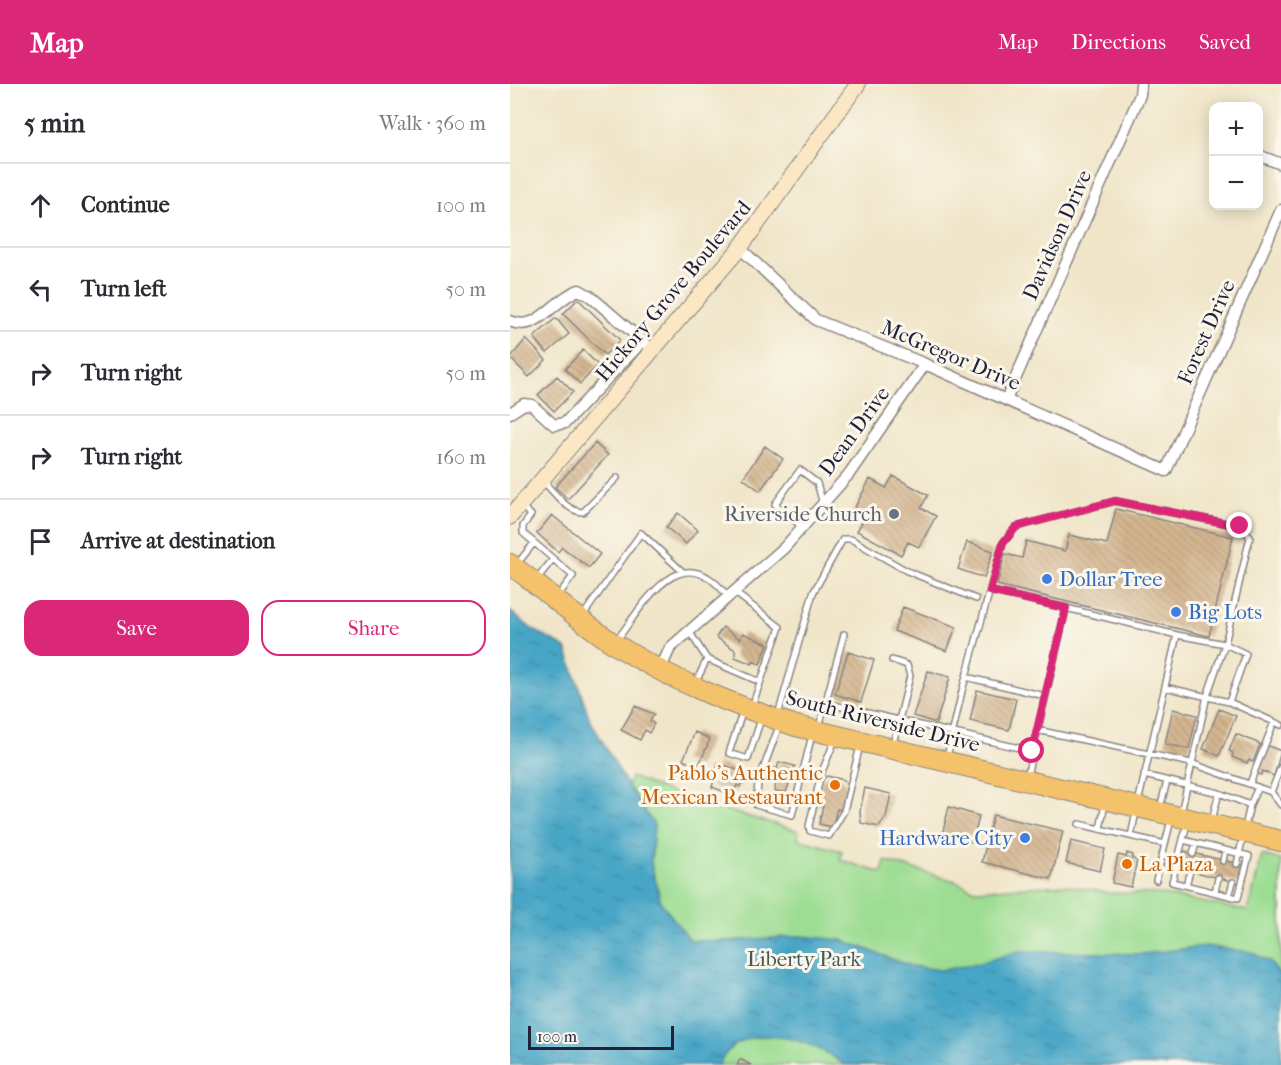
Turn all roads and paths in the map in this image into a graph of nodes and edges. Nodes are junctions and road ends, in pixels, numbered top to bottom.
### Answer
1 (858, 84) edge
2 (1141, 84) edge
3 (1261, 156) edge
4 (1281, 164) edge
5 (1281, 210) edge
6 (740, 248) junction
7 (510, 321) edge
8 (640, 340) junction
9 (654, 349) junction
10 (925, 364) junction
11 (1006, 400) junction
12 (510, 413) edge
13 (1166, 471) joint
14 (617, 478) dead end
15 (542, 480) junction
16 (823, 504) junction
17 (520, 505) junction
18 (510, 517) edge
19 (802, 528) junction
20 (534, 543) junction
21 (553, 559) junction
22 (512, 566) edge
23 (683, 572) junction
24 (535, 582) junction
25 (990, 591) junction
26 (731, 595) junction
27 (556, 598) junction
28 (976, 599) dead end
29 (1066, 608) junction
30 (582, 618) junction
31 (689, 631) junction
32 (844, 634) dead end
33 (1177, 634) junction
34 (615, 644) junction
35 (1225, 644) junction
36 (707, 659) junction
37 (892, 660) dead end
38 (660, 670) junction
39 (966, 676) junction
40 (760, 682) junction
41 (693, 687) junction
42 (1165, 687) junction
43 (1045, 696) junction
44 (1207, 696) junction
45 (1229, 702) junction
46 (825, 703) junction
47 (763, 715) junction
48 (899, 722) junction
49 (1274, 722) junction
50 (1281, 725) edge
51 (1037, 730) junction
52 (822, 732) junction
53 (953, 733) junction
54 (861, 741) junction
55 (892, 749) junction
56 (1032, 751) junction
57 (1149, 754) junction
58 (946, 761) junction
59 (1191, 763) junction
60 (1281, 767) edge
61 (1144, 775) junction
62 (1026, 780) junction
63 (1167, 781) junction
64 (1250, 783) junction
65 (1187, 786) junction
66 (1258, 787) junction
67 (1271, 792) junction
68 (1219, 793) junction
69 (1107, 800) junction
70 (1250, 805) junction
71 (1281, 805) edge
72 (1137, 807) junction
73 (1175, 816) junction
74 (1079, 824) dead end
75 (1211, 825) junction
76 (1100, 829) junction
77 (1244, 833) junction
78 (1131, 836) junction
79 (1183, 840) junction
80 (1281, 842) edge
81 (1196, 843) junction
82 (1165, 844) junction
83 (1225, 850) junction
84 (1193, 854) dead end
85 (1240, 854) junction
86 (1223, 861) dead end
87 (1237, 864) dead end
88 (1190, 871) dead end
89 (1218, 878) dead end
90 (1156, 880) dead end
91 (1233, 882) dead end
92 (1186, 885) junction
93 (1215, 892) junction
94 (1229, 896) junction

1 - 6 street, Hickory Grove Boulevard
2 - 11 street, Davidson Drive
3 - 4 street
5 - 13 street, Forest Drive
6 - 9 street, Hickory Grove Boulevard
6 - 10 street, McGregor Drive
7 - 8 street
8 - 9 street
8 - 12 street
9 - 15 street, Hickory Grove Boulevard
10 - 11 street, McGregor Drive
10 - 16 street, Dean Drive
11 - 13 street, McGregor Drive
14 - 15 lane
15 - 17 street, Hickory Grove Boulevard
16 - 19 street, Dean Drive
16 - 19 lane
17 - 18 street, Hickory Grove Boulevard
17 - 20 lane
19 - 26 street, Dean Drive
20 - 21 lane
20 - 22 lane
21 - 24 lane
21 - 27 lane
22 - 24 highway, South Riverside Drive
23 - 26 lane
23 - 30 lane
23 - 34 lane
24 - 27 highway, South Riverside Drive
25 - 29 lane
25 - 35 lane
25 - 39 lane
26 - 31 street, Dean Drive
26 - 40 lane
27 - 30 highway, South Riverside Drive
28 - 47 lane
29 - 33 lane
29 - 43 lane
30 - 34 highway, South Riverside Drive
31 - 36 lane
31 - 38 street, Dean Drive
32 - 46 lane
33 - 35 lane
33 - 42 lane
34 - 38 highway, South Riverside Drive
35 - 44 lane
35 - 45 lane
36 - 40 lane
36 - 41 lane
37 - 48 lane
38 - 41 highway, South Riverside Drive
39 - 43 lane
39 - 53 lane
40 - 47 lane
41 - 47 highway, South Riverside Drive
42 - 44 lane
42 - 57 lane
43 - 51 lane
44 - 45 lane
44 - 59 lane
45 - 49 lane
46 - 48 lane
46 - 52 lane
47 - 47 lane
47 - 52 highway, South Riverside Drive
47 - 52 lane
48 - 53 lane
48 - 55 lane
49 - 50 lane
49 - 64 lane
51 - 56 lane
51 - 57 lane
52 - 54 highway, South Riverside Drive
52 - 54 lane
53 - 56 lane
53 - 58 lane
54 - 55 highway, South Riverside Drive
55 - 58 highway, South Riverside Drive
56 - 62 lane
57 - 59 lane
57 - 61 lane
58 - 62 highway, South Riverside Drive
59 - 64 lane
59 - 65 lane
60 - 67 lane
61 - 63 lane
61 - 72 lane
62 - 69 highway, South Riverside Drive
63 - 65 lane
63 - 73 lane
64 - 66 lane
65 - 68 lane
65 - 73 lane
66 - 67 lane
66 - 70 lane
67 - 71 lane
68 - 70 lane
68 - 75 lane
69 - 72 highway, South Riverside Drive
69 - 76 lane
70 - 77 lane
72 - 73 highway, South Riverside Drive
72 - 78 lane
73 - 75 highway, South Riverside Drive
73 - 79 lane
73 - 82 lane
74 - 76 lane
75 - 77 highway, South Riverside Drive
76 - 78 lane
77 - 80 highway, South Riverside Drive
77 - 85 lane
78 - 82 lane
79 - 81 lane
79 - 92 lane
81 - 83 lane
81 - 84 lane
82 - 90 lane
83 - 85 lane
83 - 86 lane
85 - 87 lane
85 - 94 lane
88 - 92 lane
89 - 93 lane
91 - 94 lane
92 - 93 lane
93 - 94 lane

